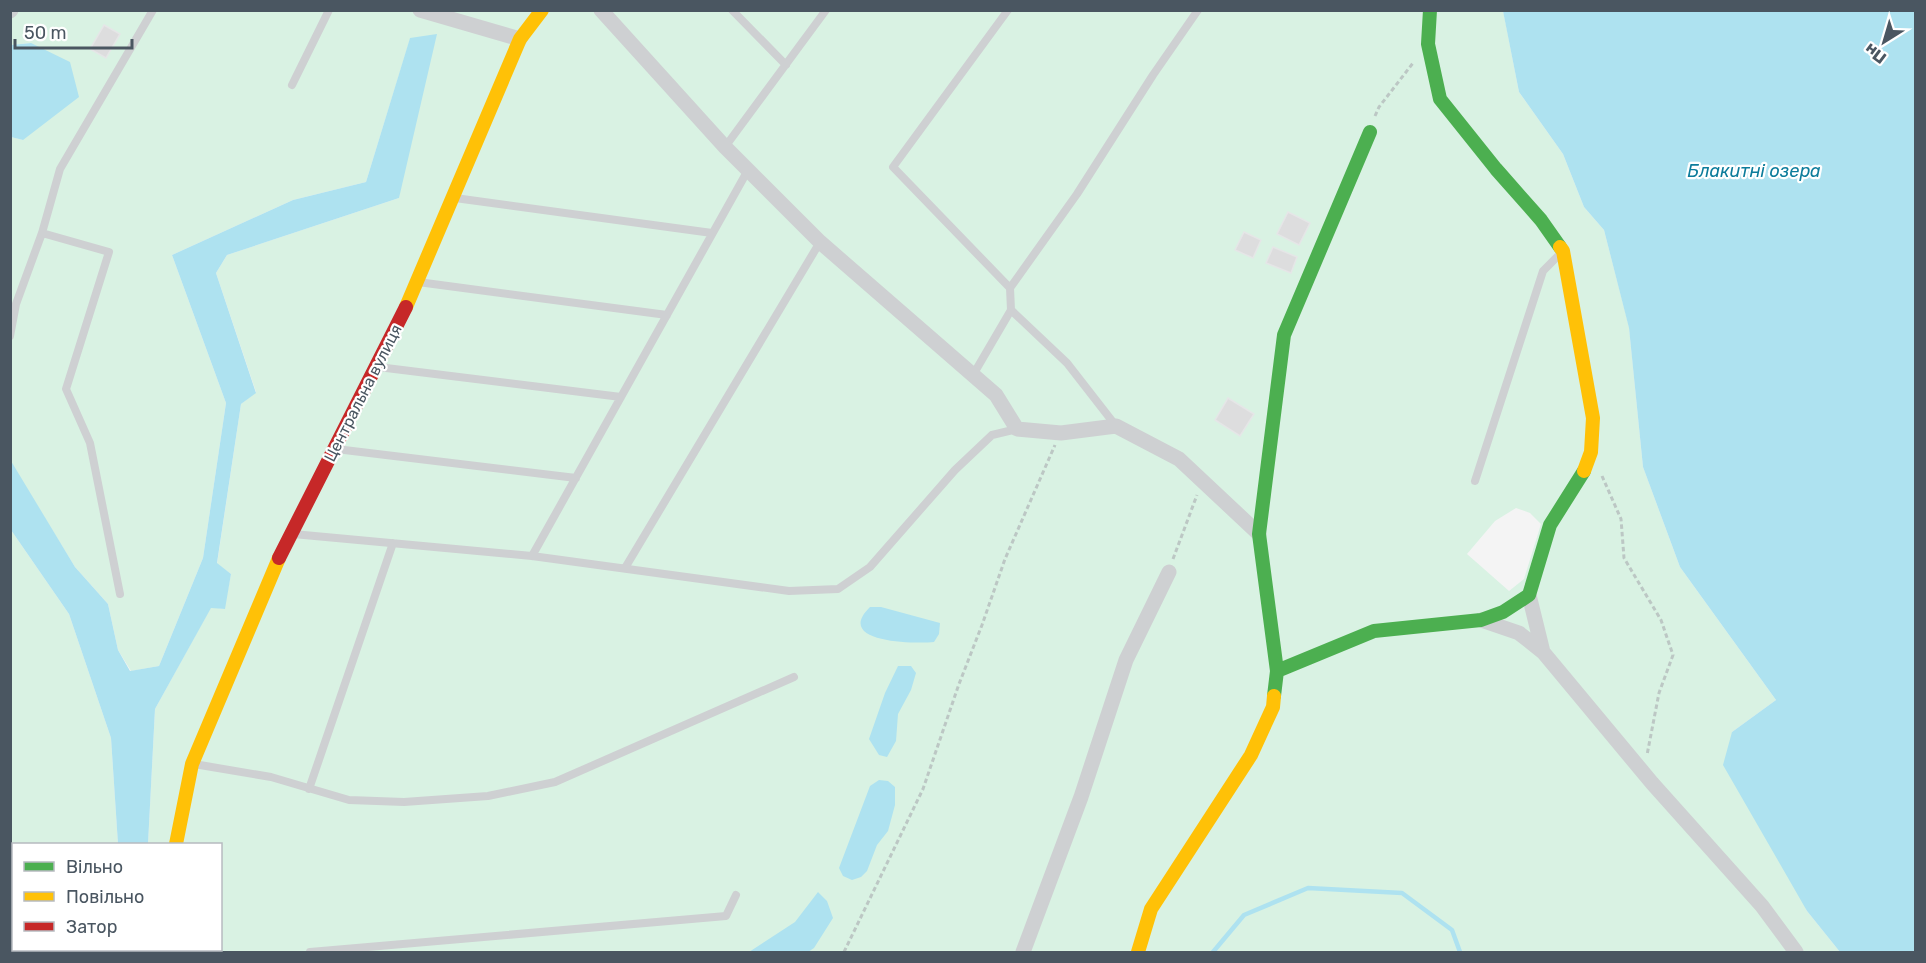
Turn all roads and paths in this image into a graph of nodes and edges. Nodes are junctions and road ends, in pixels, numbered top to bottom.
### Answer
1 (153, 10) edge
2 (329, 10) edge
3 (420, 10) edge
4 (542, 10) edge
5 (601, 10) edge
6 (732, 10) edge
7 (826, 10) edge
8 (1008, 10) edge
9 (1198, 10) edge
10 (1430, 10) edge
11 (520, 39) junction
12 (1428, 44) junction
13 (786, 65) junction
14 (292, 85) dead end
15 (1370, 132) joint
16 (725, 147) junction
17 (748, 170) junction
18 (452, 198) junction
19 (42, 232) junction
20 (712, 233) junction
21 (820, 242) junction
22 (1563, 251) junction
23 (416, 282) junction
24 (1010, 288) junction
25 (1011, 310) junction
26 (667, 315) junction
27 (10, 336) edge
28 (376, 367) junction
29 (972, 375) junction
30 (621, 397) junction
31 (1116, 426) junction
32 (1017, 429) junction
33 (1061, 433) junction
34 (334, 448) junction
35 (1591, 452) junction
36 (576, 478) junction
37 (1202, 479) junction
38 (1475, 481) dead end
39 (291, 534) junction
40 (1259, 534) junction
41 (393, 543) junction
42 (532, 556) junction
43 (625, 568) junction
44 (1169, 572) joint
45 (120, 594) dead end
46 (1529, 595) junction
47 (1481, 620) junction
48 (1543, 652) junction
49 (1277, 670) junction
50 (794, 677) dead end
51 (192, 764) junction
52 (1645, 772) junction
53 (309, 789) junction
54 (176, 843) edge
55 (736, 895) dead end
56 (310, 952) edge
57 (844, 952) edge
58 (1023, 952) edge
59 (1138, 952) edge
60 (1796, 952) edge

1 - 19 lane
2 - 14 lane
3 - 11 street
4 - 11 street, Центральна вулиця
5 - 16 street
6 - 13 lane
7 - 13 lane
8 - 24 lane
9 - 24 lane
10 - 12 street
11 - 18 street, Центральна вулиця
12 - 15 path
12 - 22 street
13 - 16 lane
15 - 40 street
16 - 17 street
17 - 20 lane
17 - 21 street
18 - 20 lane
18 - 23 street, Центральна вулиця
19 - 27 lane
19 - 45 lane
20 - 26 lane
21 - 29 street
21 - 43 lane
22 - 35 street
22 - 38 lane
23 - 26 lane
23 - 28 street, Центральна вулиця
24 - 25 lane
25 - 29 lane
25 - 31 lane
26 - 30 lane
28 - 30 lane
28 - 34 street, Центральна вулиця
29 - 32 street
30 - 36 lane
31 - 33 street
31 - 37 street
32 - 33 street
32 - 43 lane
33 - 57 path
34 - 36 lane
34 - 39 street, Центральна вулиця
35 - 46 street
35 - 52 path
36 - 42 lane
37 - 40 street
37 - 44 path
39 - 41 lane
39 - 51 street, Центральна вулиця
40 - 49 street
41 - 42 lane
41 - 53 lane
42 - 43 lane
44 - 58 street
46 - 47 street
46 - 48 street
47 - 48 street
47 - 49 street
48 - 52 street
49 - 59 street
50 - 53 lane
51 - 53 lane
51 - 54 street, Центральна вулиця
52 - 60 street
55 - 56 lane

